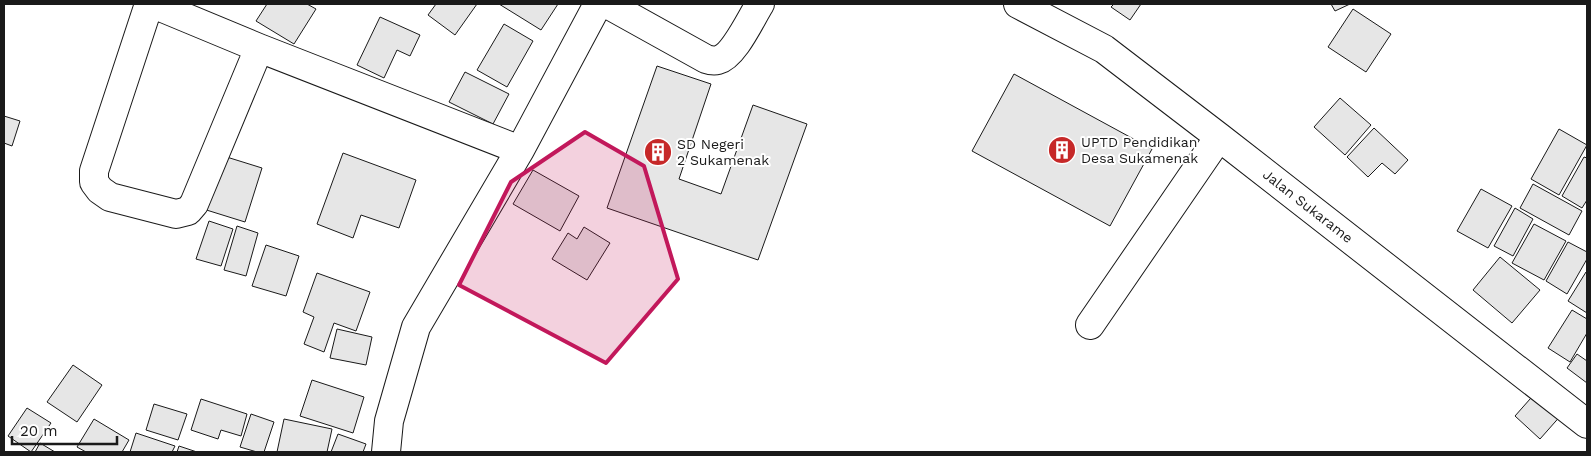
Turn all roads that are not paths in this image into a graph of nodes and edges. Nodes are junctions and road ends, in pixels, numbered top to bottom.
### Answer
1 (151, 4) edge
2 (598, 4) edge
3 (607, 4) edge
4 (760, 4) edge
5 (1018, 4) edge
6 (259, 48) junction
7 (1219, 137) junction
8 (520, 150) junction
9 (1090, 325) dead end
10 (1587, 424) edge
11 (386, 452) edge

1 - 6 street
1 - 6 street
2 - 8 street
3 - 4 street
5 - 7 street, Jalan Sukarame
6 - 8 street
7 - 9 street
7 - 10 street, Jalan Sukarame
8 - 11 street

